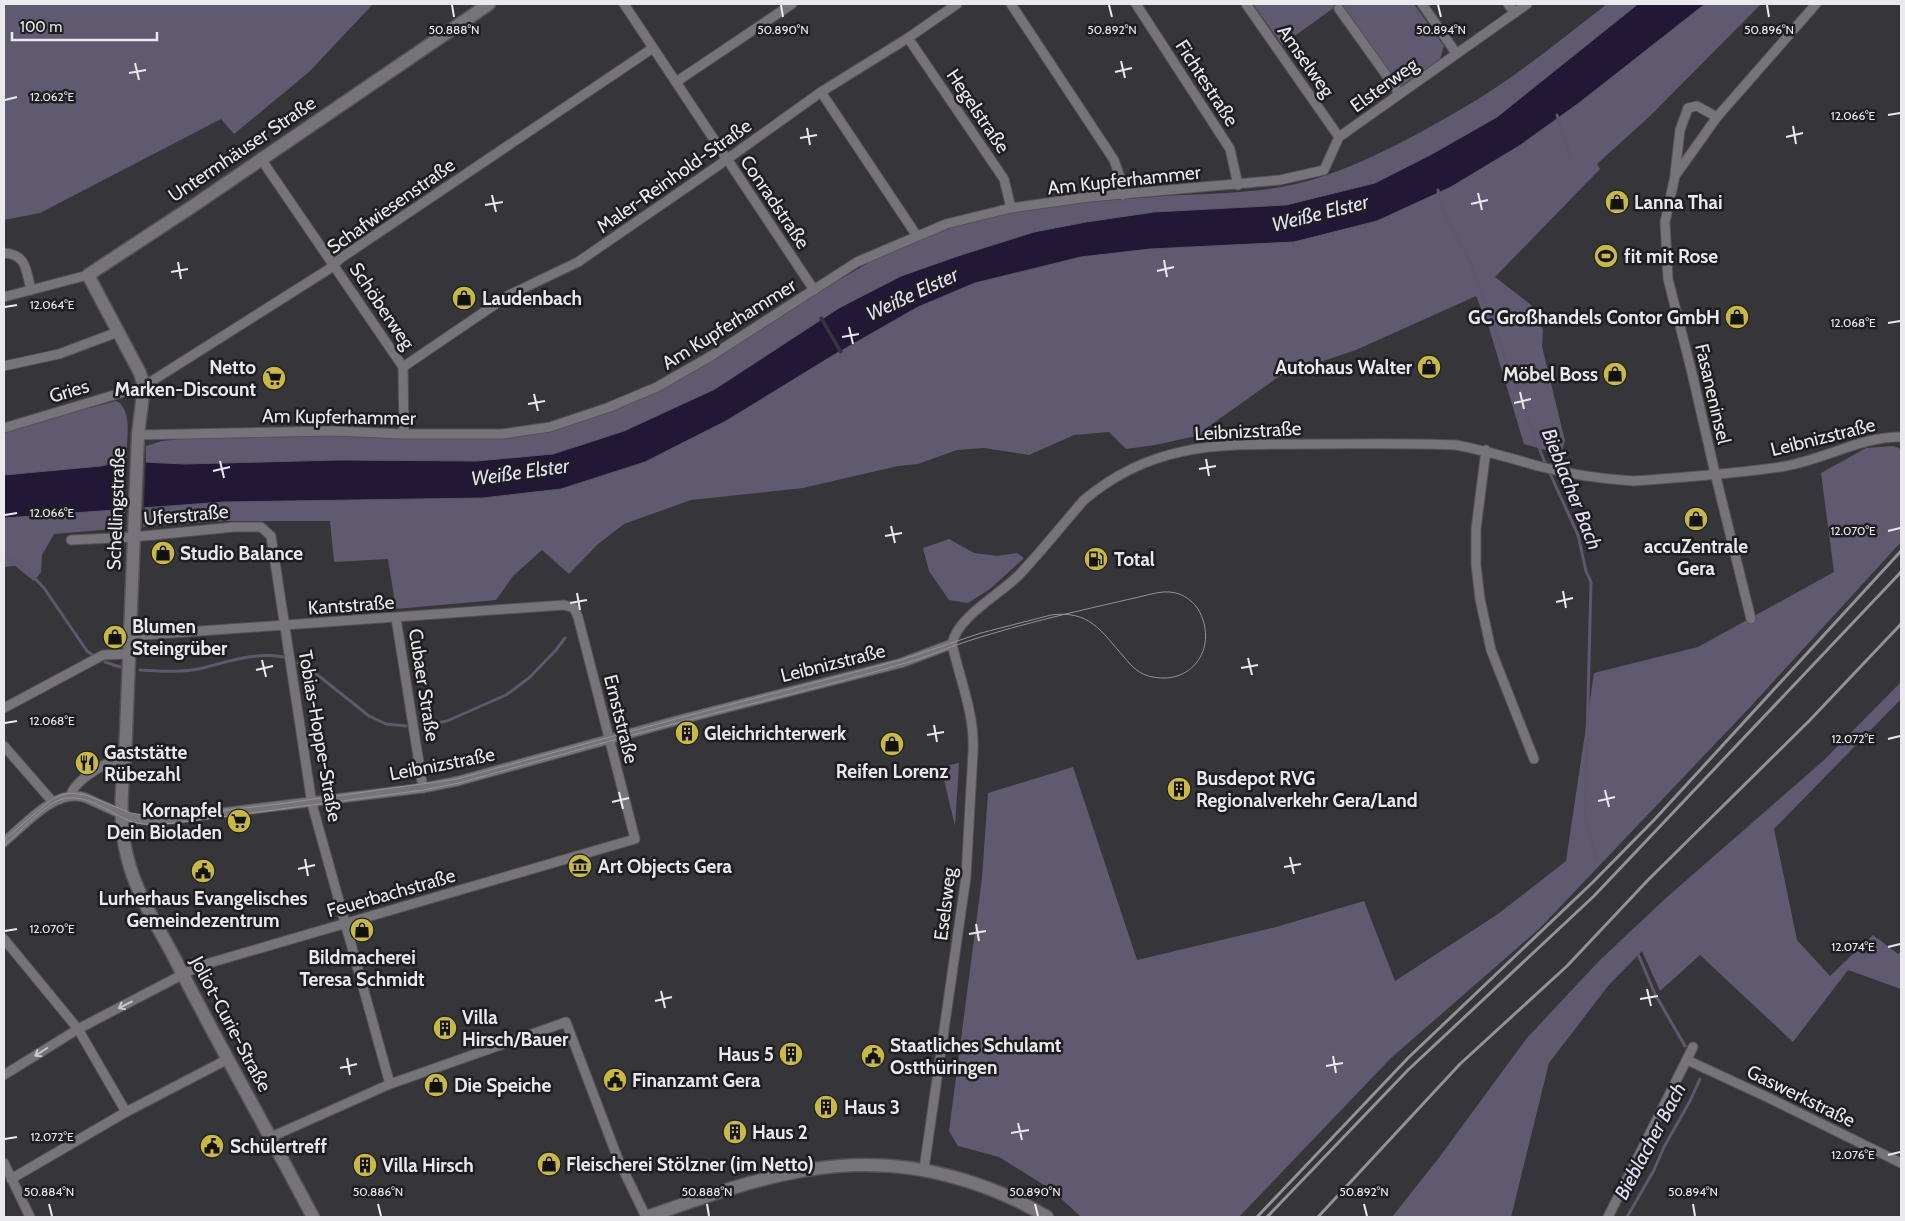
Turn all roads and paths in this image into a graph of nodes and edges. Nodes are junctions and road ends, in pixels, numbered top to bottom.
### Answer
1 (489, 4) edge
2 (624, 4) edge
3 (792, 4) edge
4 (957, 4) edge
5 (1011, 4) edge
6 (1136, 4) edge
7 (1246, 4) edge
8 (1422, 4) edge
9 (1508, 4) edge
10 (1526, 4) edge
11 (1816, 4) edge
12 (1339, 9) dead end
13 (1515, 13) junction
14 (908, 38) junction
15 (653, 48) junction
16 (1456, 54) junction
17 (676, 82) junction
18 (821, 92) junction
19 (1399, 93) junction
20 (1716, 118) junction
21 (1338, 137) junction
22 (260, 159) junction
23 (727, 160) junction
24 (1675, 176) junction
25 (1238, 185) junction
26 (1123, 195) junction
27 (1011, 208) junction
28 (917, 236) junction
29 (4, 253) edge
30 (334, 264) junction
31 (88, 275) junction
32 (31, 290) junction
33 (814, 290) junction
34 (4, 297) edge
35 (118, 332) junction
36 (4, 366) edge
37 (403, 367) junction
38 (144, 386) junction
39 (4, 428) edge
40 (404, 434) junction
41 (1901, 437) edge
42 (138, 441) junction
43 (1486, 450) junction
44 (1715, 473) junction
45 (134, 532) junction
46 (271, 536) joint
47 (71, 540) dead end
48 (574, 608) joint
49 (396, 618) junction
50 (1751, 619) dead end
51 (284, 626) junction
52 (130, 636) junction
53 (952, 644) junction
54 (130, 654) junction
55 (4, 708) edge
56 (610, 740) junction
57 (4, 746) edge
58 (125, 758) junction
59 (1534, 759) dead end
60 (424, 788) junction
61 (70, 795) junction
62 (52, 801) junction
63 (312, 802) junction
64 (121, 814) junction
65 (635, 839) joint
66 (4, 842) edge
67 (346, 923) junction
68 (4, 939) edge
69 (183, 975) junction
70 (78, 1029) junction
71 (1693, 1047) dead end
72 (228, 1059) junction
73 (1687, 1060) junction
74 (4, 1076) edge
75 (390, 1084) junction
76 (126, 1112) junction
77 (271, 1137) junction
78 (4, 1163) edge
79 (1901, 1163) edge
80 (924, 1169) junction
81 (11, 1179) junction
82 (30, 1217) edge
83 (313, 1217) edge
84 (646, 1217) edge
85 (1047, 1217) edge
86 (1608, 1217) edge

1 - 22 main road, Untermhäuser Straße
2 - 15 street, Conradstraße
3 - 17 street
4 - 14 street, Maler-Reinhold-Straße
5 - 26 street
6 - 25 street, Fichtestraße
7 - 21 street, Amselweg
8 - 16 street
9 - 13 street
10 - 13 street, Elsterweg
11 - 20 street, Fasaneninsel
12 - 19 street
13 - 16 street, Elsterweg
14 - 18 street, Maler-Reinhold-Straße
14 - 27 street, Hegelstraße
15 - 17 street, Conradstraße
15 - 30 street, Schafwiesenstraße
16 - 19 street, Elsterweg
17 - 23 street, Conradstraße
18 - 23 street, Maler-Reinhold-Straße
18 - 28 street
19 - 21 street, Elsterweg
20 - 24 street, Fasaneninsel
20 - 24 street, Fasaneninsel
21 - 25 street, Am Kupferhammer
22 - 30 street, Schöberweg
22 - 31 main road, Untermhäuser Straße
23 - 33 street, Conradstraße
23 - 37 street, Maler-Reinhold-Straße
24 - 44 street, Fasaneninsel
25 - 26 street, Am Kupferhammer
26 - 27 street, Am Kupferhammer
27 - 28 street, Am Kupferhammer
28 - 33 street, Am Kupferhammer
29 - 32 street
30 - 37 street, Schöberweg
30 - 38 street, Schafwiesenstraße
31 - 32 street, Untermhäuser Straße
31 - 35 main road, Schellingstraße
32 - 34 street, Untermhäuser Straße
33 - 40 street, Am Kupferhammer
35 - 36 street
35 - 38 main road, Schellingstraße
37 - 40 street, Schöberweg
38 - 39 street, Gries
38 - 42 main road, Schellingstraße
40 - 42 street, Am Kupferhammer
41 - 44 street, Leibnizstraße
42 - 45 main road, Schellingstraße
43 - 44 street, Leibnizstraße
43 - 53 street, Leibnizstraße
43 - 59 street
44 - 50 street, Fasaneninsel
45 - 46 street, Uferstraße
45 - 47 street, Uferstraße
45 - 52 main road, Schellingstraße
46 - 51 street, Tobias-Hoppe-Straße
48 - 49 street, Kantstraße
48 - 56 street, Ernststraße
49 - 51 street, Kantstraße
49 - 60 street, Cubaer Straße
51 - 52 street, Kantstraße
51 - 63 street, Tobias-Hoppe-Straße
52 - 54 main road, Schellingstraße
53 - 56 street, Leibnizstraße
53 - 80 street, Eselsweg
54 - 55 street
54 - 58 main road, Schellingstraße
56 - 60 street, Leibnizstraße
56 - 65 street, Ernststraße
57 - 62 street
58 - 61 street
58 - 64 main road, Joliot-Curie-Straße
60 - 63 street, Leibnizstraße
61 - 62 street
61 - 64 street, Leibnizstraße
62 - 66 street
63 - 64 street, Leibnizstraße
63 - 67 street, Tobias-Hoppe-Straße
64 - 69 main road, Joliot-Curie-Straße
65 - 67 street, Feuerbachstraße
67 - 69 street, Feuerbachstraße
67 - 75 street, Tobias-Hoppe-Straße
68 - 70 street
69 -> 70 street, Feuerbachstraße
69 - 72 main road, Joliot-Curie-Straße
70 -> 74 street, Feuerbachstraße
70 - 76 street
71 - 73 street
72 - 76 street
72 - 77 main road, Joliot-Curie-Straße
73 - 79 street, Gaswerkstraße
73 - 86 street
75 - 77 street
75 - 84 street
76 - 81 street
77 - 83 main road, Joliot-Curie-Straße
78 - 81 street
80 - 84 main road
80 - 85 main road
81 - 82 street

